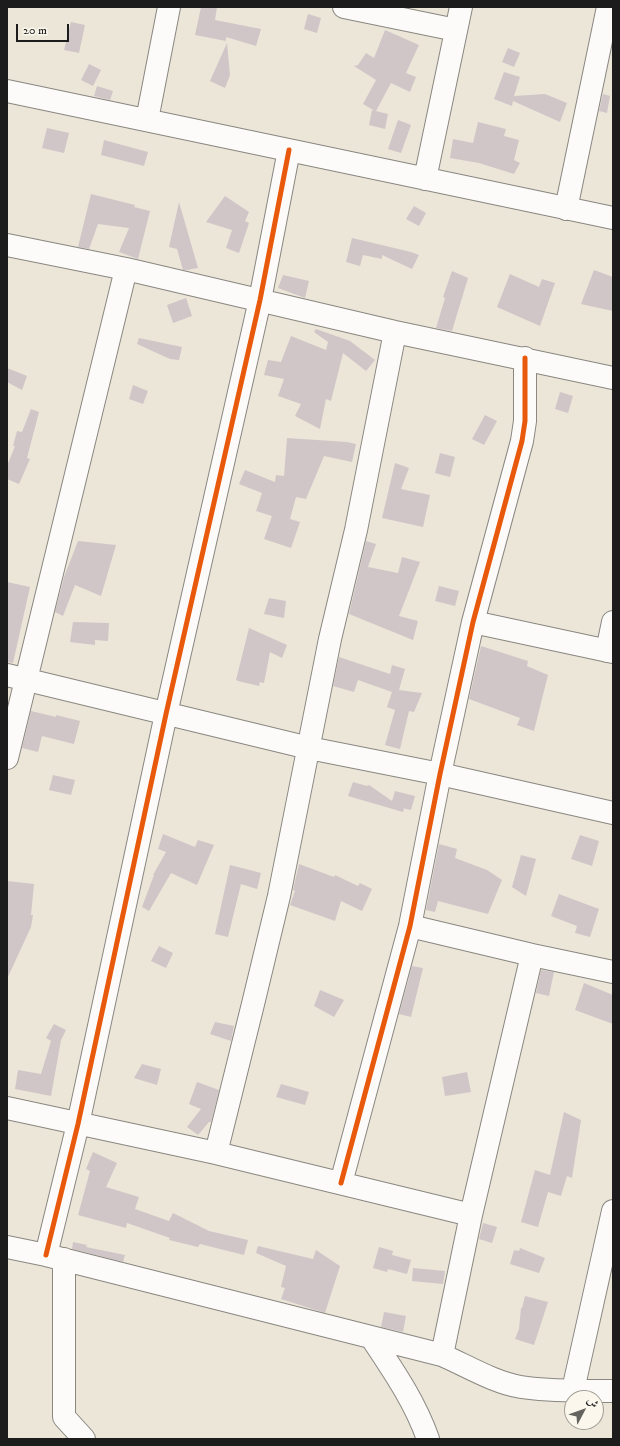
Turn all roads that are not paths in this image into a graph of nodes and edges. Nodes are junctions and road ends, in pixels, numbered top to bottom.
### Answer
1 (169, 7) edge
2 (344, 7) edge
3 (461, 7) edge
4 (608, 7) edge
5 (456, 30) junction
6 (604, 64) edge
7 (7, 91) edge
8 (146, 120) junction
9 (289, 150) junction
10 (426, 179) junction
11 (566, 209) junction
12 (613, 218) edge
13 (7, 246) edge
14 (126, 269) junction
15 (260, 300) junction
16 (395, 332) junction
17 (525, 358) junction
18 (613, 378) edge
19 (473, 622) junction
20 (613, 622) edge
21 (610, 651) edge
22 (17, 677) edge
23 (166, 714) junction
24 (309, 748) junction
25 (7, 758) edge
26 (440, 774) junction
27 (613, 813) edge
28 (410, 926) junction
29 (532, 955) junction
30 (613, 972) edge
31 (7, 1108) edge
32 (78, 1124) junction
33 (216, 1153) junction
34 (341, 1183) junction
35 (613, 1211) edge
36 (471, 1215) junction
37 (7, 1247) edge
38 (55, 1257) junction
39 (371, 1337) junction
40 (442, 1355) junction
41 (573, 1390) joint
42 (84, 1439) edge
43 (428, 1439) edge

1 - 8 street
2 - 5 street
3 - 5 street
4 - 6 street
5 - 10 street
6 - 11 street
7 - 8 street
8 - 9 street
9 - 10 street
9 - 15 street
10 - 11 street
11 - 12 street
13 - 14 street
14 - 15 street
14 - 22 street
15 - 16 street
15 - 23 street
16 - 17 street
16 - 24 street
17 - 18 street
17 - 19 street
19 - 21 street
19 - 26 street
20 - 21 street
22 - 23 street
22 - 25 street
23 - 24 street
23 - 32 street
24 - 26 street
24 - 33 street
26 - 27 street
26 - 28 street
28 - 29 street
28 - 34 street
29 - 30 street
29 - 36 street
31 - 32 street
32 - 33 street
32 - 38 street
33 - 34 street
34 - 36 street
35 - 41 street
36 - 40 street
37 - 38 street
38 - 39 street
38 - 42 street
39 - 40 street
39 - 43 street
40 - 41 street

